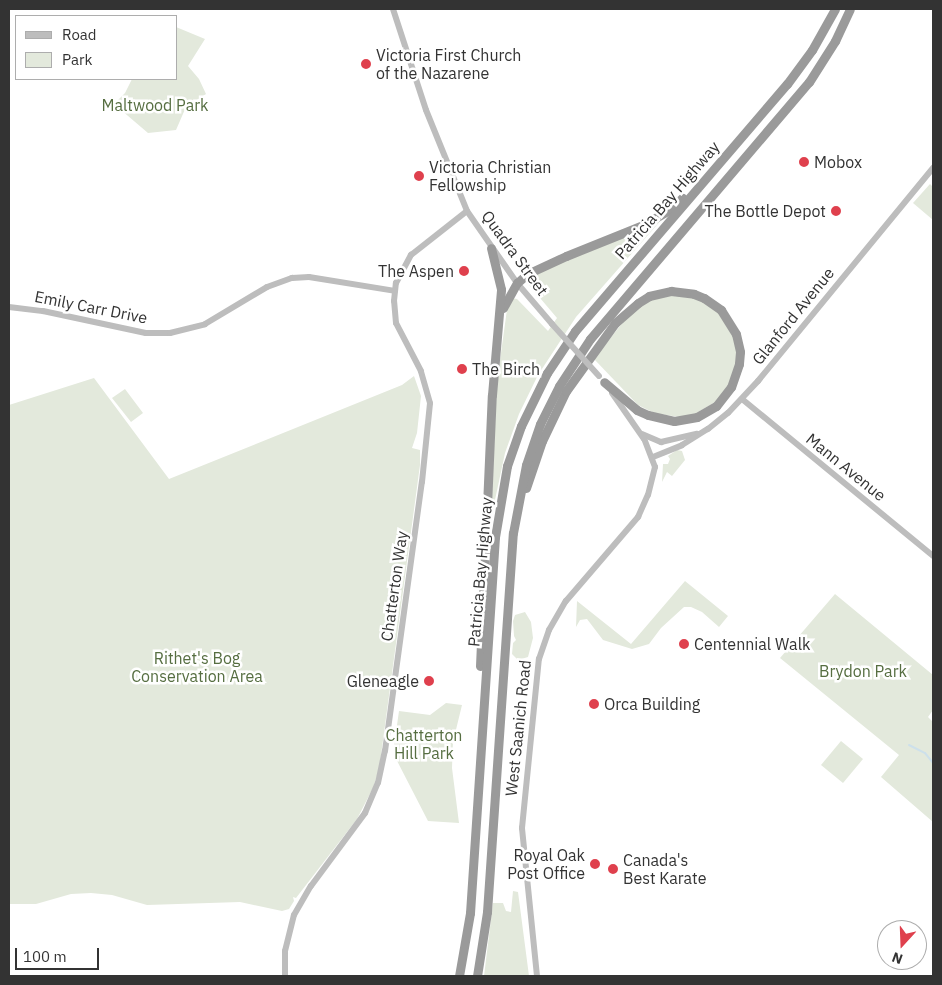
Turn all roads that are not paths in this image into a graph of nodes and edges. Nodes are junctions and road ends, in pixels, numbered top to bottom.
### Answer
1 (393, 9) edge
2 (835, 9) edge
3 (850, 9) edge
4 (854, 9) edge
5 (835, 41) junction
6 (787, 84) junction
7 (933, 168) edge
8 (467, 211) junction
9 (491, 248) junction
10 (517, 283) junction
11 (394, 290) junction
12 (9, 307) edge
13 (497, 337) junction
14 (602, 379) junction
15 (742, 399) junction
16 (641, 434) junction
17 (701, 434) junction
18 (653, 457) junction
19 (933, 556) edge
20 (510, 559) junction
21 (478, 782) junction
22 (285, 976) edge
23 (459, 976) edge
24 (477, 976) edge
25 (538, 976) edge

1 - 8 main road, Quadra Street
2 - 6 highway, Patricia Bay Highway
3 - 5 highway, Patricia Bay Highway
4 - 5 highway
5 - 20 highway, Patricia Bay Highway
6 - 10 highway
6 - 21 highway, Patricia Bay Highway
7 - 15 main road, Glanford Avenue
8 - 9 main road, Quadra Street
8 - 11 main road, Chatterton Way
9 - 10 main road, Quadra Street
9 - 13 highway
10 - 13 highway
10 - 14 main road, Quadra Street, bridge
11 - 12 main road, Emily Carr Drive
11 - 22 main road, Chatterton Way
13 - 21 highway
14 - 16 main road, Quadra Street
14 - 20 highway
15 - 17 main road, Glanford Avenue
15 - 19 main road, Mann Avenue
16 - 17 main road
16 - 18 main road, Quadra Street
17 - 18 main road, Glanford Avenue
18 - 25 main road, West Saanich Road
20 - 24 highway, Patricia Bay Highway
21 - 23 highway, Patricia Bay Highway

